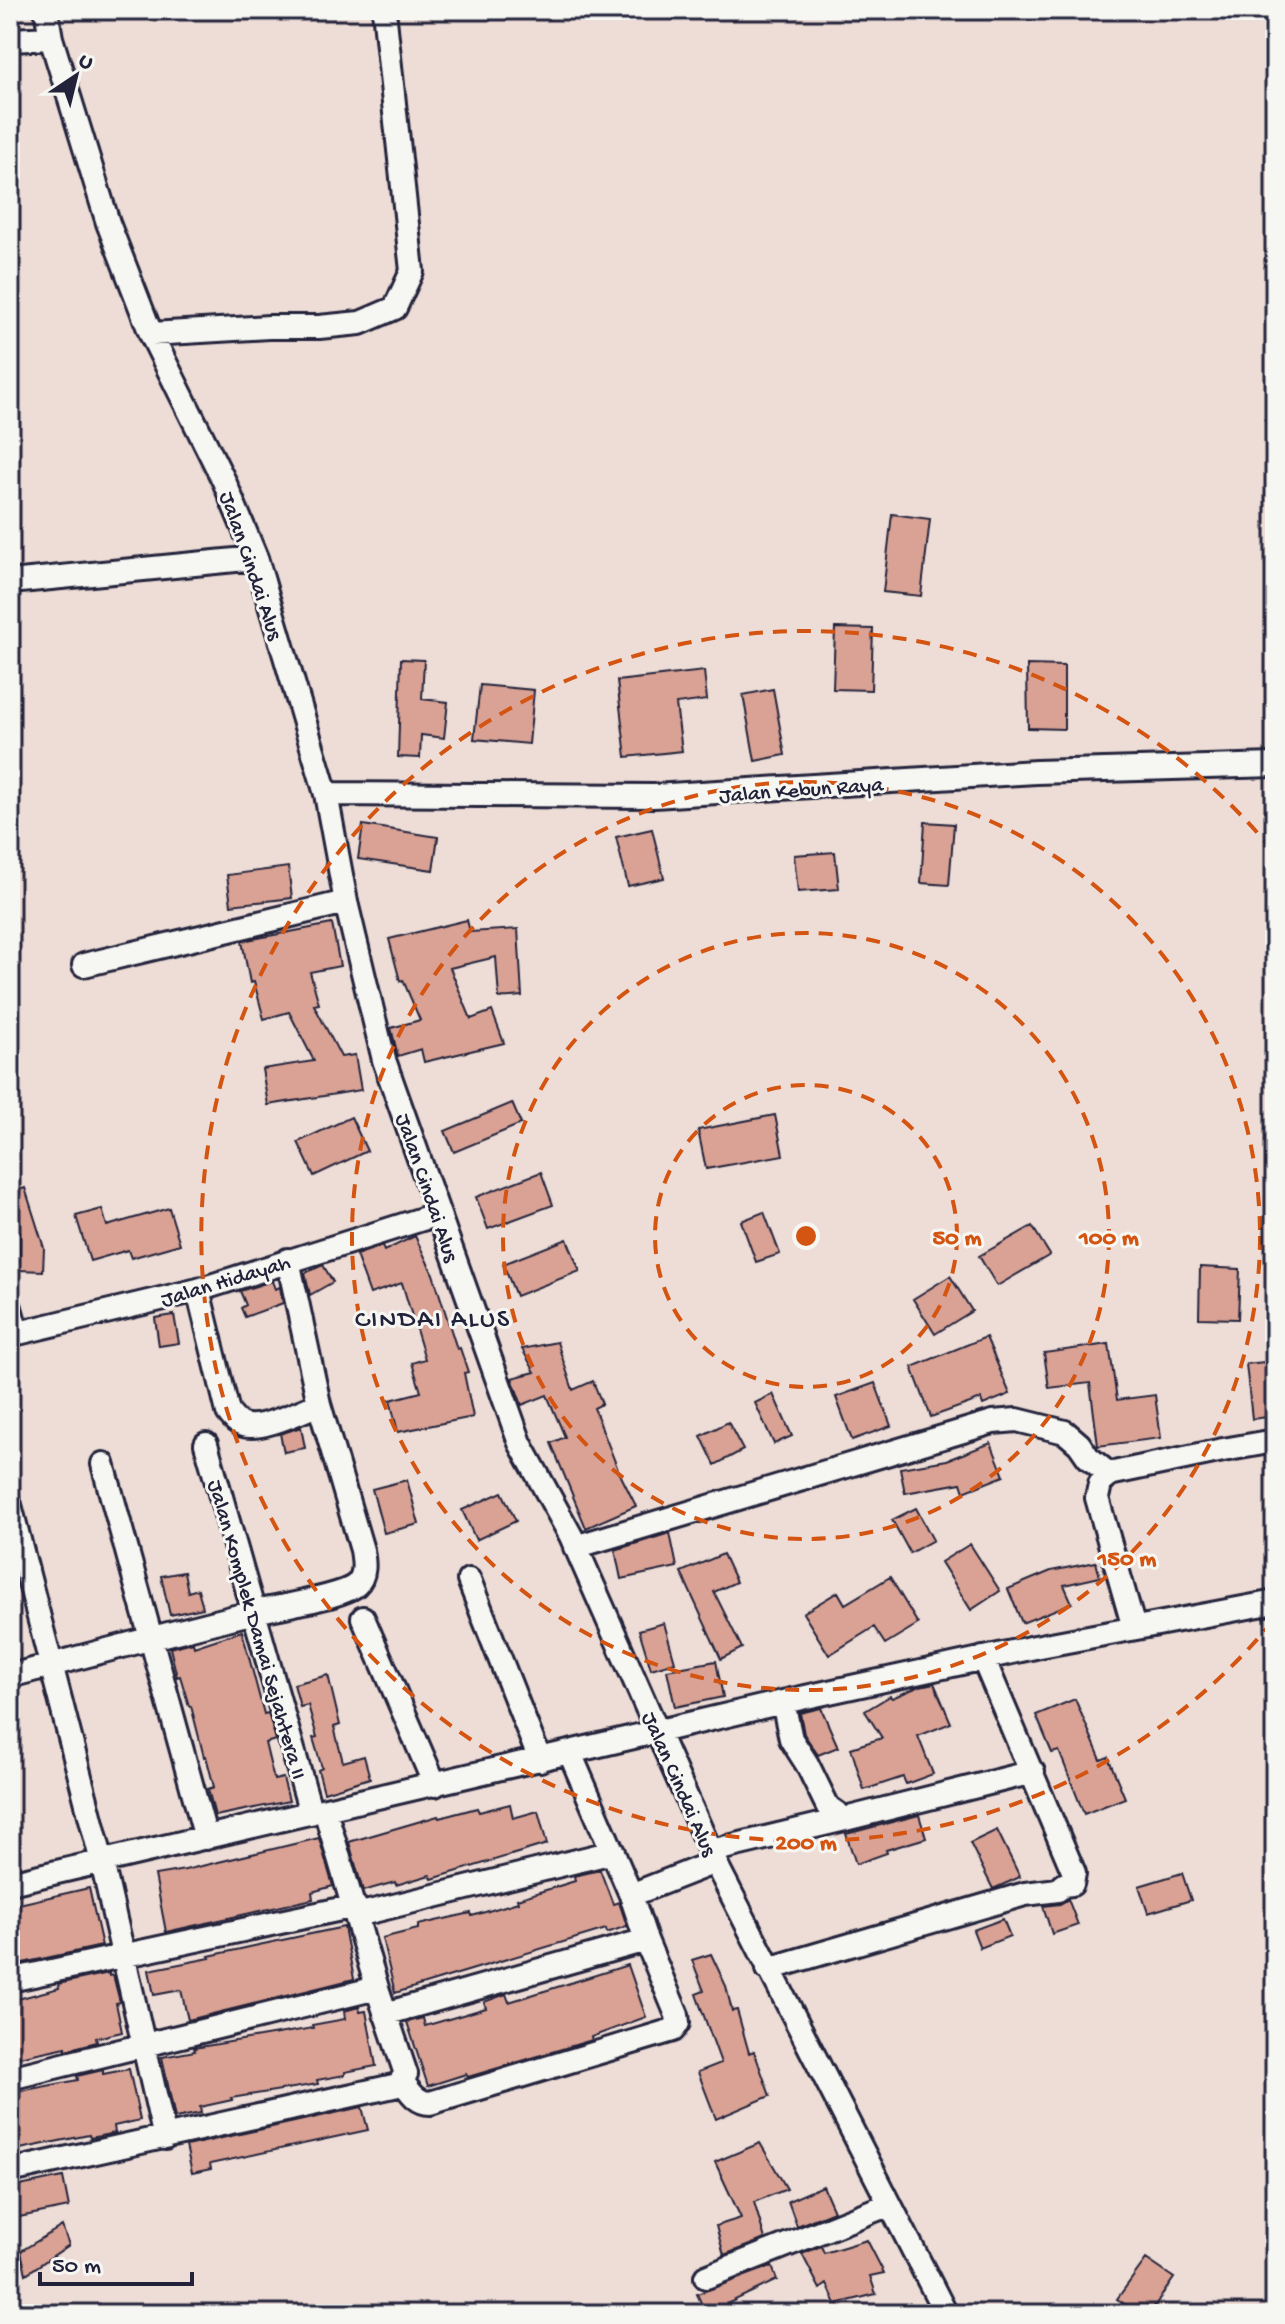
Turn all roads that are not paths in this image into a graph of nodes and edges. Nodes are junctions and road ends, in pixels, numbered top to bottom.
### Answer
1 (46, 10) edge
2 (384, 10) edge
3 (51, 38) junction
4 (10, 40) edge
5 (151, 334) junction
6 (256, 558) junction
7 (10, 582) edge
8 (1275, 765) edge
9 (326, 794) junction
10 (346, 902) junction
11 (84, 965) dead end
12 (438, 1214) junction
13 (288, 1260) junction
14 (198, 1290) junction
15 (10, 1308) edge
16 (13, 1334) edge
17 (319, 1404) junction
18 (1275, 1441) edge
19 (206, 1444) dead end
20 (103, 1464) dead end
21 (1109, 1474) junction
22 (10, 1505) edge
23 (575, 1547) junction
24 (469, 1580) dead end
25 (1275, 1602) edge
26 (254, 1612) junction
27 (363, 1618) dead end
28 (1134, 1628) junction
29 (151, 1639) junction
30 (983, 1658) junction
31 (51, 1665) junction
32 (10, 1676) edge
33 (783, 1702) junction
34 (659, 1733) junction
35 (570, 1753) junction
36 (540, 1760) junction
37 (1033, 1772) junction
38 (435, 1785) junction
39 (318, 1812) junction
40 (845, 1819) junction
41 (206, 1838) junction
42 (613, 1852) junction
43 (713, 1856) junction
44 (102, 1862) junction
45 (10, 1883) edge
46 (631, 1895) junction
47 (356, 1911) junction
48 (646, 1940) junction
49 (124, 1957) junction
50 (768, 1969) junction
51 (10, 1980) edge
52 (377, 1988) junction
53 (385, 2014) junction
54 (144, 2045) junction
55 (10, 2078) edge
56 (402, 2081) junction
57 (165, 2138) junction
58 (10, 2171) edge
59 (890, 2204) junction
60 (706, 2277) dead end
61 (946, 2314) edge

1 - 3 street, Jalan Cindai Alus
2 - 5 street
3 - 4 street
3 - 5 street, Jalan Cindai Alus
5 - 6 street, Jalan Cindai Alus
6 - 7 street
6 - 9 street, Jalan Cindai Alus
8 - 9 street, Jalan Kebun Raya
9 - 10 street, Jalan Cindai Alus
10 - 11 street
10 - 12 street, Jalan Cindai Alus
12 - 13 street, Jalan Hidayah
12 - 23 street, Jalan Cindai Alus
13 - 14 street, Jalan Hidayah
13 - 17 street
14 - 16 street, Jalan Hidayah
14 - 17 street
15 - 16 street
17 - 26 street
18 - 21 street
19 - 26 street, Jalan Komplek Damai Sejahtera II
20 - 29 street
21 - 23 street
21 - 28 street
22 - 31 street
23 - 34 street, Jalan Cindai Alus
24 - 36 street
25 - 28 street
26 - 29 street
26 - 39 street, Jalan Komplek Damai Sejahtera II
27 - 38 street
28 - 30 street
29 - 31 street
29 - 41 street
30 - 33 street
30 - 37 street
31 - 32 street
31 - 44 street
33 - 34 street
33 - 40 street
34 - 35 street
34 - 43 street, Jalan Cindai Alus
35 - 36 street
35 - 42 street
36 - 38 street
37 - 40 street
37 - 50 street
38 - 39 street
39 - 41 street
39 - 47 street, Jalan Komplek Damai Sejahtera II
40 - 43 street
41 - 44 street
42 - 46 street
42 - 47 street
43 - 46 street
43 - 50 street, Jalan Cindai Alus
44 - 45 street
44 - 49 street
46 - 48 street
47 - 49 street
47 - 52 street, Jalan Komplek Damai Sejahtera II
48 - 53 street
48 - 56 street
49 - 51 street
49 - 54 street
50 - 59 street, Jalan Cindai Alus
52 - 53 street, Jalan Komplek Damai Sejahtera II
52 - 54 street
53 - 56 street, Jalan Komplek Damai Sejahtera II
54 - 55 street
54 - 57 street
56 - 57 street
57 - 58 street
59 - 60 street
59 - 61 street, Jalan Cindai Alus

